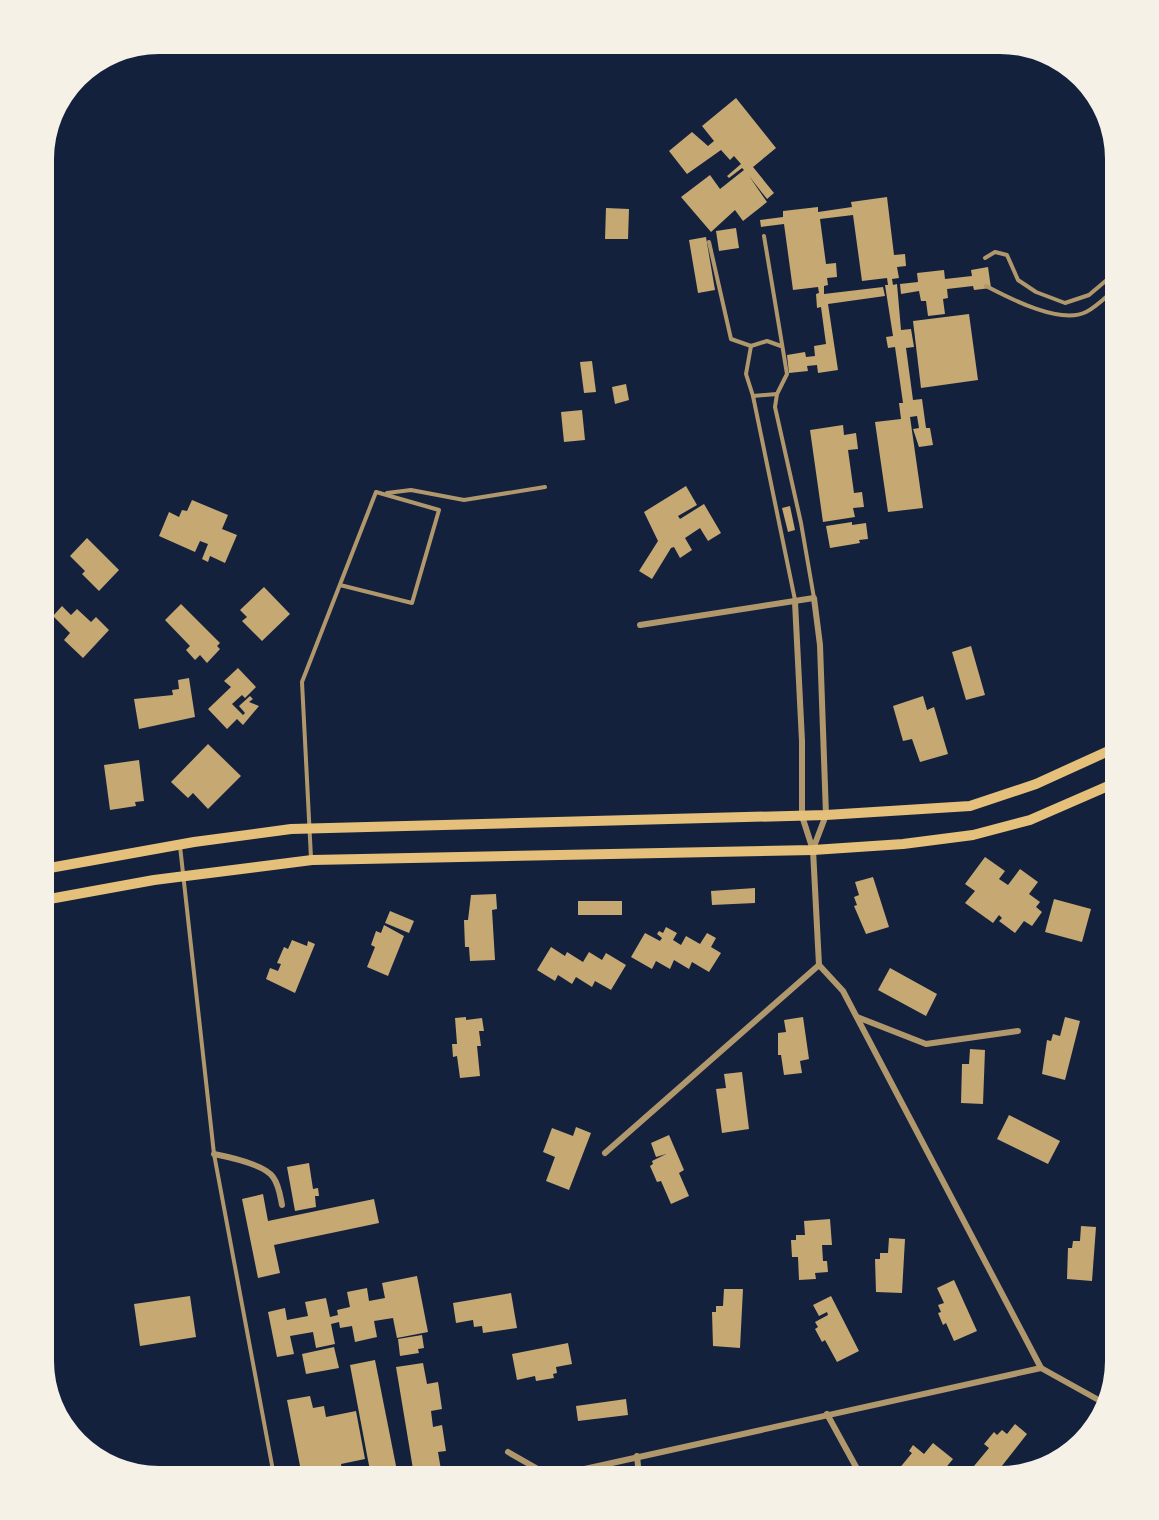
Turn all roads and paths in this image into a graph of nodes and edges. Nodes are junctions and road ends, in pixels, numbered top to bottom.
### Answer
1 (764, 236) dead end
2 (709, 242) dead end
3 (984, 258) dead end
4 (1105, 282) edge
5 (986, 285) dead end
6 (1105, 298) edge
7 (751, 346) junction
8 (781, 346) junction
9 (777, 394) junction
10 (753, 396) junction
11 (545, 487) dead end
12 (383, 494) junction
13 (340, 585) junction
14 (814, 598) junction
15 (795, 602) junction
16 (640, 625) dead end
17 (1105, 753) edge
18 (1105, 788) edge
19 (826, 815) junction
20 (802, 816) junction
21 (310, 828) junction
22 (180, 845) junction
23 (813, 850) junction
24 (312, 860) junction
25 (54, 867) edge
26 (184, 876) junction
27 (54, 898) edge
28 (819, 965) junction
29 (856, 1017) junction
30 (1018, 1031) dead end
31 (605, 1152) dead end
32 (214, 1154) junction
33 (282, 1205) dead end
34 (1041, 1368) junction
35 (1097, 1399) edge
36 (826, 1414) junction
37 (508, 1452) dead end
38 (637, 1456) junction
39 (272, 1466) edge
40 (533, 1466) edge
41 (594, 1466) edge
42 (638, 1466) edge
43 (855, 1466) edge

1 - 8 lane
2 - 7 lane
3 - 4 lane
5 - 6 lane
7 - 8 lane
7 - 10 lane
8 - 9 lane
9 - 10 lane
9 - 14 lane
10 - 15 lane
11 - 12 lane
12 - 13 lane
12 - 13 lane
13 - 21 lane
14 - 15 street
14 - 19 street
15 - 16 street
15 - 20 street
17 - 19 main road
18 - 23 main road
19 - 20 main road
19 - 23 street
20 - 21 main road
20 - 23 street
21 - 22 main road
21 - 24 lane
22 - 25 main road
22 - 26 lane
23 - 24 main road
23 - 28 street
24 - 26 main road
26 - 27 main road
26 - 32 lane
28 - 29 street
28 - 31 street
29 - 30 street
29 - 34 street
32 - 33 street
32 - 39 lane
34 - 35 street
34 - 36 street
36 - 38 street
36 - 43 street
37 - 40 street
38 - 41 street
38 - 42 street

